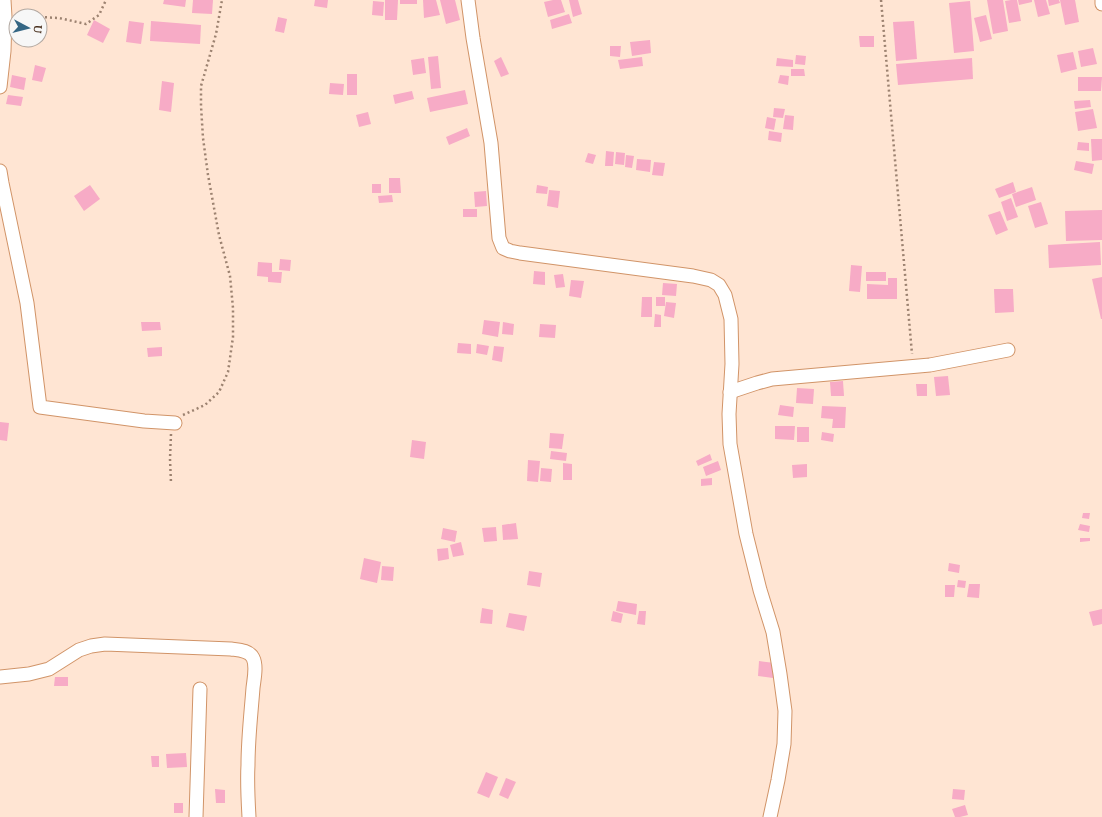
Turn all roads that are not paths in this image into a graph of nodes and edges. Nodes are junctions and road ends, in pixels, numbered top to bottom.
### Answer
1 (4, 0) edge
2 (468, 0) edge
3 (1102, 0) edge
4 (1102, 4) edge
5 (0, 87) edge
6 (0, 171) edge
7 (1008, 350) dead end
8 (730, 392) junction
9 (175, 423) road end
10 (0, 678) edge
11 (200, 689) dead end
12 (196, 817) edge
13 (249, 817) edge
14 (770, 817) edge

1 - 5 street
2 - 8 street
3 - 4 street
6 - 9 street
7 - 8 street
8 - 14 street
10 - 13 street
11 - 12 street

